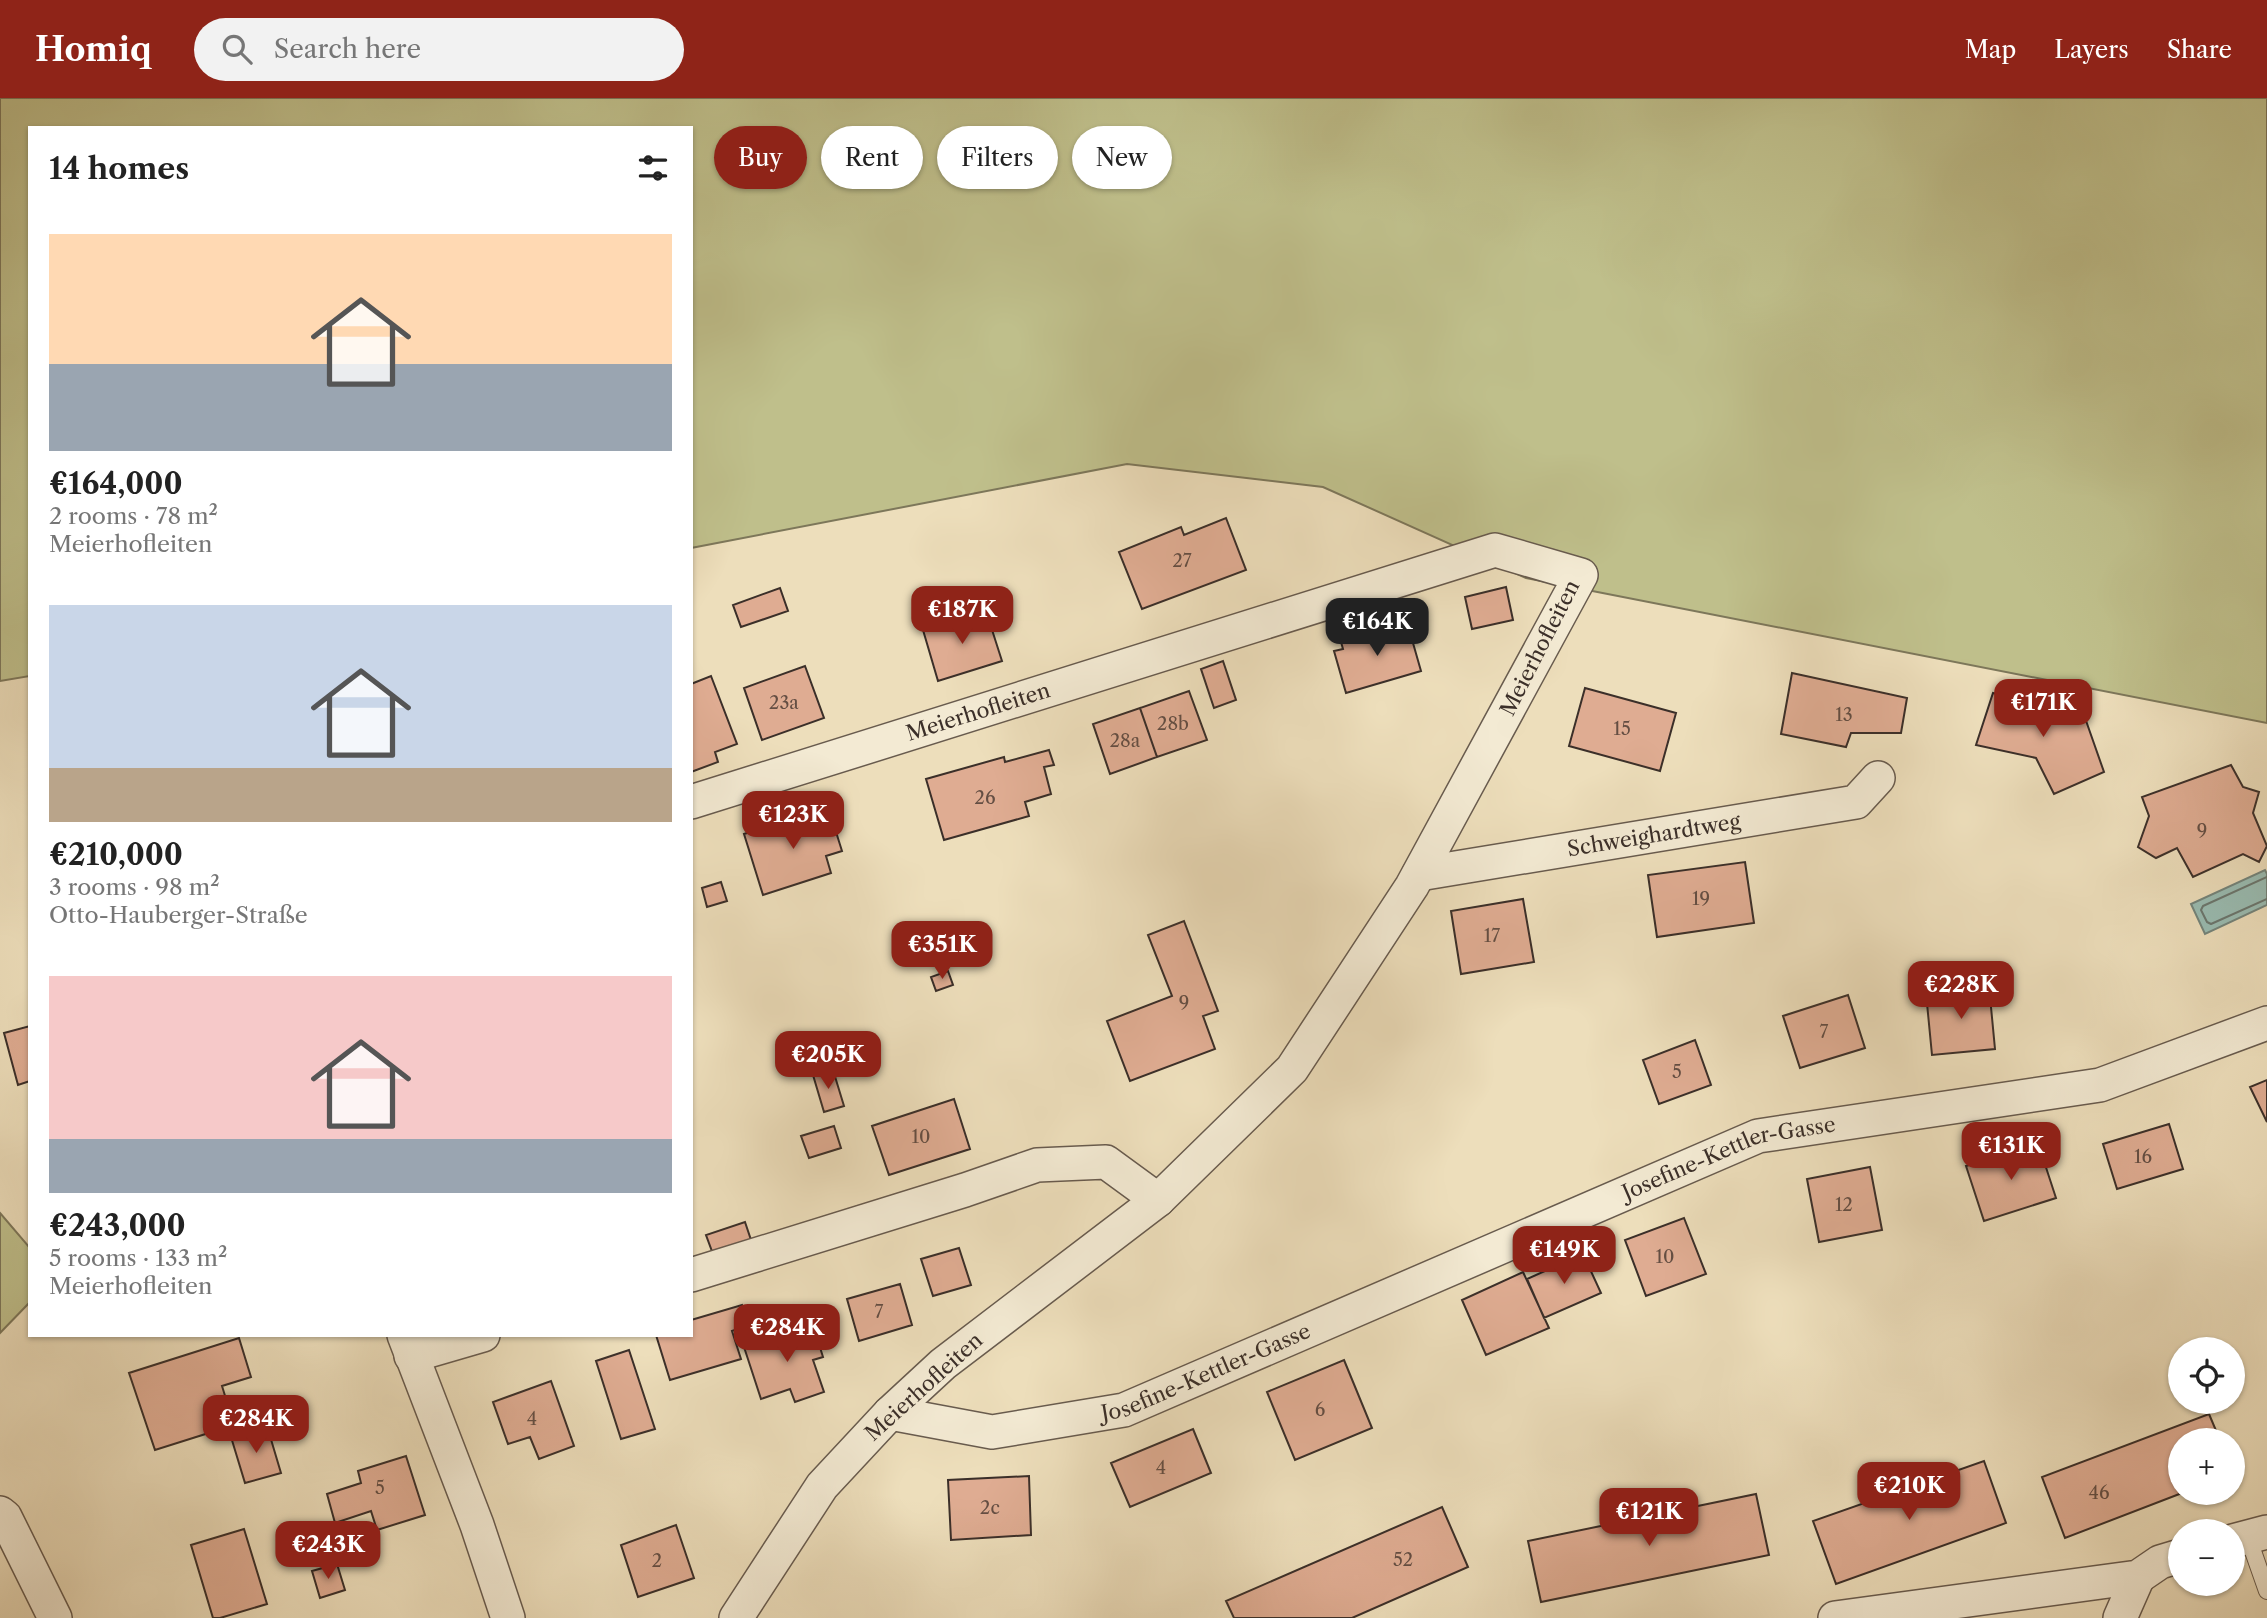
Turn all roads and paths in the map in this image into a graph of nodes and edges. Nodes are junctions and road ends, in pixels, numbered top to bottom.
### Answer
1 (1878, 778) dead end
2 (693, 802) edge
3 (1419, 874) junction
4 (2267, 1023) edge
5 (1158, 1200) junction
6 (693, 1274) edge
7 (470, 1337) edge
8 (407, 1346) edge
9 (890, 1413) junction
10 (0, 1513) edge
11 (2249, 1537) edge
12 (2168, 1560) edge
13 (2138, 1577) junction
14 (2267, 1591) edge
15 (55, 1618) edge
16 (508, 1618) edge
17 (736, 1618) edge
18 (1835, 1618) edge
19 (2120, 1618) edge

1 - 3 street, Schweighardtweg
2 - 3 street, Meierhofleiten
3 - 5 street, Meierhofleiten
4 - 9 street, Josefine-Kettler-Gasse
5 - 6 street
5 - 9 street, Meierhofleiten
7 - 8 street
8 - 16 street
9 - 17 street, Meierhofleiten
10 - 15 street
11 - 14 lane
12 - 13 street
13 - 18 street
13 - 19 street

